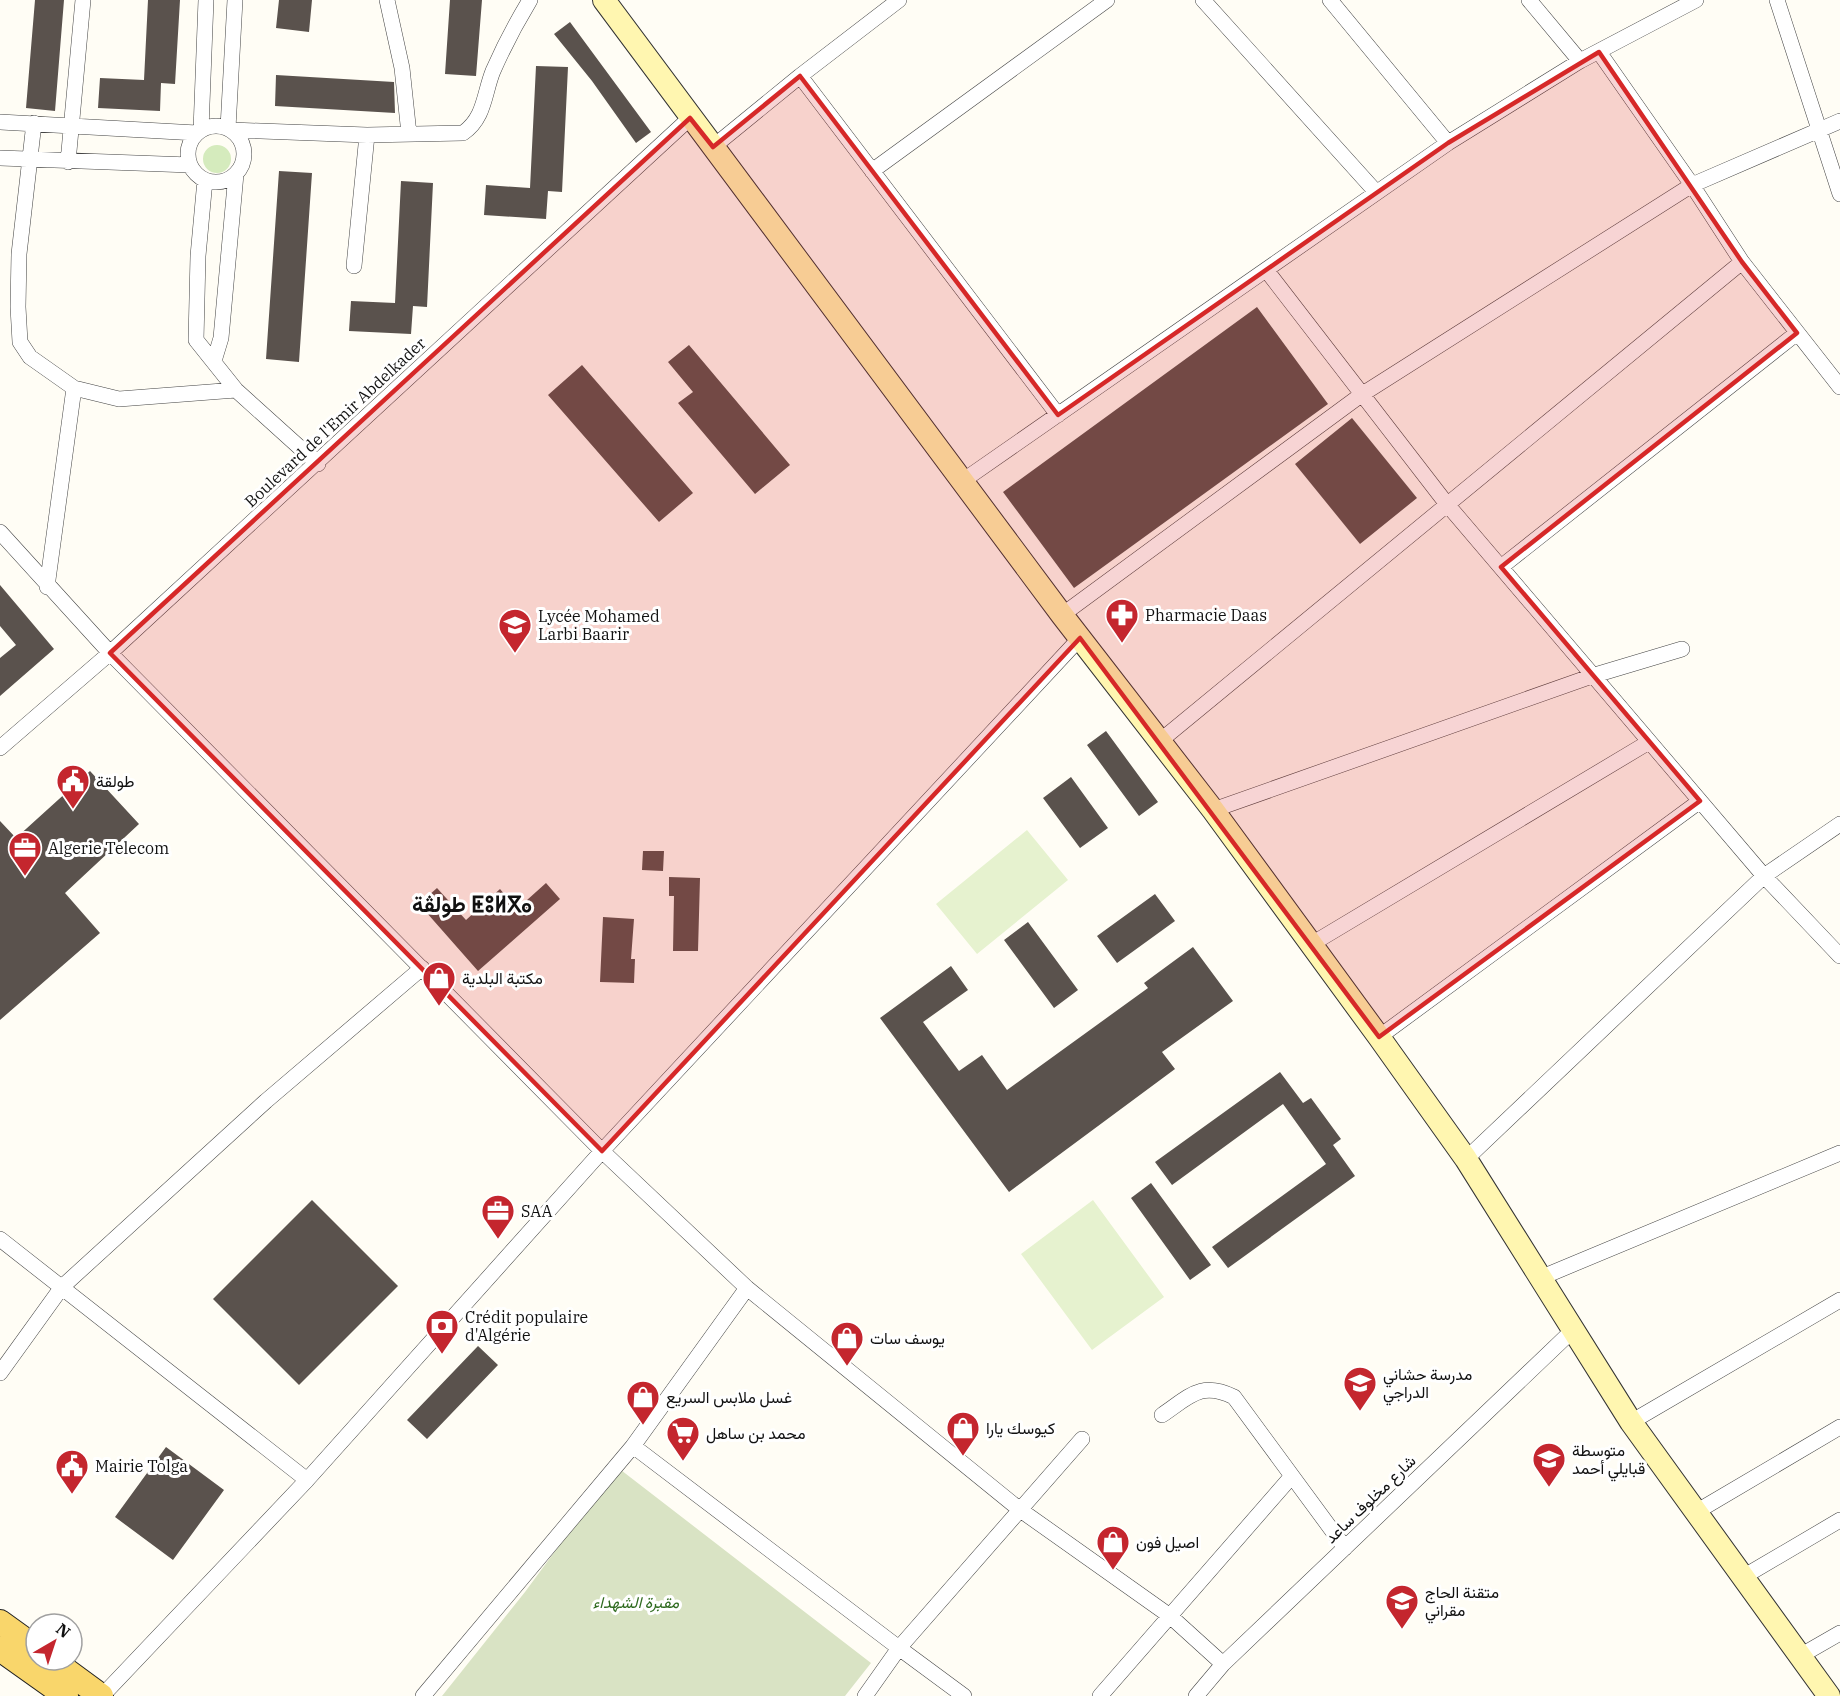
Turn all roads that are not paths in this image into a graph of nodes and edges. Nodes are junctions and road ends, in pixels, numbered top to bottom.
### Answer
1 (82, 0) edge
2 (206, 0) edge
3 (235, 0) edge
4 (387, 0) edge
5 (530, 0) edge
6 (604, 0) edge
7 (899, 0) edge
8 (1107, 0) edge
9 (1203, 0) edge
10 (1330, 0) edge
11 (1529, 0) edge
12 (1696, 0) edge
13 (1777, 0) edge
14 (1599, 52) junction
15 (1580, 60) junction
16 (800, 76) junction
17 (690, 118) junction
18 (1840, 121) edge
19 (0, 122) edge
20 (34, 123) junction
21 (71, 125) junction
22 (230, 129) junction
23 (1817, 130) junction
24 (199, 132) junction
25 (409, 134) junction
26 (367, 135) junction
27 (1448, 143) junction
28 (713, 147) junction
29 (0, 159) edge
30 (32, 160) junction
31 (68, 162) junction
32 (190, 165) junction
33 (872, 171) junction
34 (236, 174) junction
35 (205, 180) junction
36 (1692, 185) junction
37 (1376, 192) junction
38 (1840, 194) edge
39 (1742, 262) junction
40 (354, 266) dead end
41 (1267, 271) junction
42 (1797, 333) junction
43 (221, 338) junction
44 (196, 340) junction
45 (214, 362) junction
46 (1840, 387) edge
47 (74, 388) junction
48 (236, 390) junction
49 (1361, 395) junction
50 (1058, 415) junction
51 (318, 464) junction
52 (964, 480) junction
53 (1446, 503) junction
54 (0, 532) edge
55 (1501, 567) junction
56 (47, 587) junction
57 (1062, 615) junction
58 (1080, 638) junction
59 (1682, 649) dead end
60 (110, 653) junction
61 (1595, 675) junction
62 (1161, 741) junction
63 (1649, 742) junction
64 (0, 748) edge
65 (1700, 801) junction
66 (1213, 810) junction
67 (1840, 824) edge
68 (1764, 876) junction
69 (1310, 945) junction
70 (1840, 956) edge
71 (422, 968) junction
72 (1379, 1037) junction
73 (602, 1151) junction
74 (1840, 1152) edge
75 (1466, 1160) junction
76 (0, 1239) edge
77 (1540, 1278) junction
78 (62, 1287) junction
79 (747, 1288) junction
80 (1840, 1300) edge
81 (1572, 1331) junction
82 (0, 1373) edge
83 (1162, 1415) dead end
84 (1631, 1422) junction
85 (1840, 1427) edge
86 (1082, 1439) dead end
87 (633, 1446) junction
88 (1292, 1476) junction
89 (307, 1480) junction
90 (1019, 1509) junction
91 (1696, 1512) junction
92 (1840, 1520) edge
93 (1345, 1548) junction
94 (1743, 1576) junction
95 (1170, 1616) junction
96 (0, 1622) edge
97 (1840, 1633) edge
98 (24, 1639) edge
99 (899, 1648) junction
100 (0, 1649) edge
101 (1800, 1656) junction
102 (1223, 1664) junction
103 (68, 1672) edge
104 (66, 1696) edge
105 (101, 1696) edge
106 (423, 1696) edge
107 (866, 1696) edge
108 (964, 1696) edge
109 (1100, 1696) edge
110 (1196, 1696) edge
111 (1829, 1696) edge

1 - 21 street
2 - 24 street
3 - 22 street
4 - 25 street
5 - 25 street
6 - 17 street
7 - 16 street
8 - 33 street
9 - 37 street
10 - 27 street
11 - 15 street
12 - 14 street
13 - 23 street
14 - 15 street
14 - 36 street
15 - 27 street
16 - 28 street
16 - 33 street
17 - 28 street
17 - 51 street, Boulevard de l'Emir Abdelkader
18 - 23 street
19 - 20 street
20 - 21 street
20 - 30 street
21 - 24 street
21 - 31 street
22 - 24 street
22 - 26 street
22 - 34 street
23 - 36 street
23 - 38 street
24 - 32 street
25 - 26 street
26 - 40 street
27 - 37 street
28 - 52 street
29 - 30 street
30 - 31 street
30 - 47 street
31 - 32 street
32 - 35 street
33 - 50 street
34 - 35 street
34 - 43 street
35 - 44 street
36 - 39 street
36 - 49 street
37 - 41 street
39 - 42 street
39 - 53 street
41 - 49 street
41 - 50 street
42 - 46 street
42 - 55 street
43 - 44 street
43 - 45 street
44 - 45 street
45 - 48 street
47 - 48 street
47 - 56 street
48 - 51 street
49 - 53 street
49 - 57 street
50 - 52 street
51 - 60 street, Boulevard de l'Emir Abdelkader
52 - 57 street
53 - 55 street
53 - 62 street
54 - 56 street
55 - 61 street
56 - 60 street
57 - 58 street
58 - 62 street
58 - 73 street
59 - 61 street
60 - 64 street, Boulevard de l'Emir Abdelkader
60 - 71 street
61 - 63 street
61 - 66 street
62 - 66 street
63 - 65 street
63 - 69 street
65 - 68 street
65 - 72 street
66 - 69 street
67 - 68 street
68 - 70 street
68 - 75 street
69 - 72 street
71 - 73 street
71 - 78 street
72 - 75 street
73 - 79 street
73 - 89 street
74 - 77 street
75 - 77 street
76 - 78 street
77 - 81 street
78 - 82 street
78 - 89 street
79 - 87 street
79 - 90 street
80 - 84 street
81 - 84 street
81 - 93 street, شارع مخلوف ساعد
83 - 88 street
84 - 91 street
85 - 91 street
86 - 90 street
87 - 99 street
87 - 106 street
88 - 93 street
88 - 95 street
89 - 105 street
90 - 95 street
90 - 99 street
91 - 94 street
92 - 94 street
93 - 102 street, شارع مخلوف ساعد
94 - 101 street
95 - 102 street
95 - 109 street
96 - 98 main road
97 - 101 street
99 - 107 street
99 - 108 street
100 - 104 main road
101 - 111 street
102 - 110 street, شارع مخلوف ساعد
103 - 105 main road

